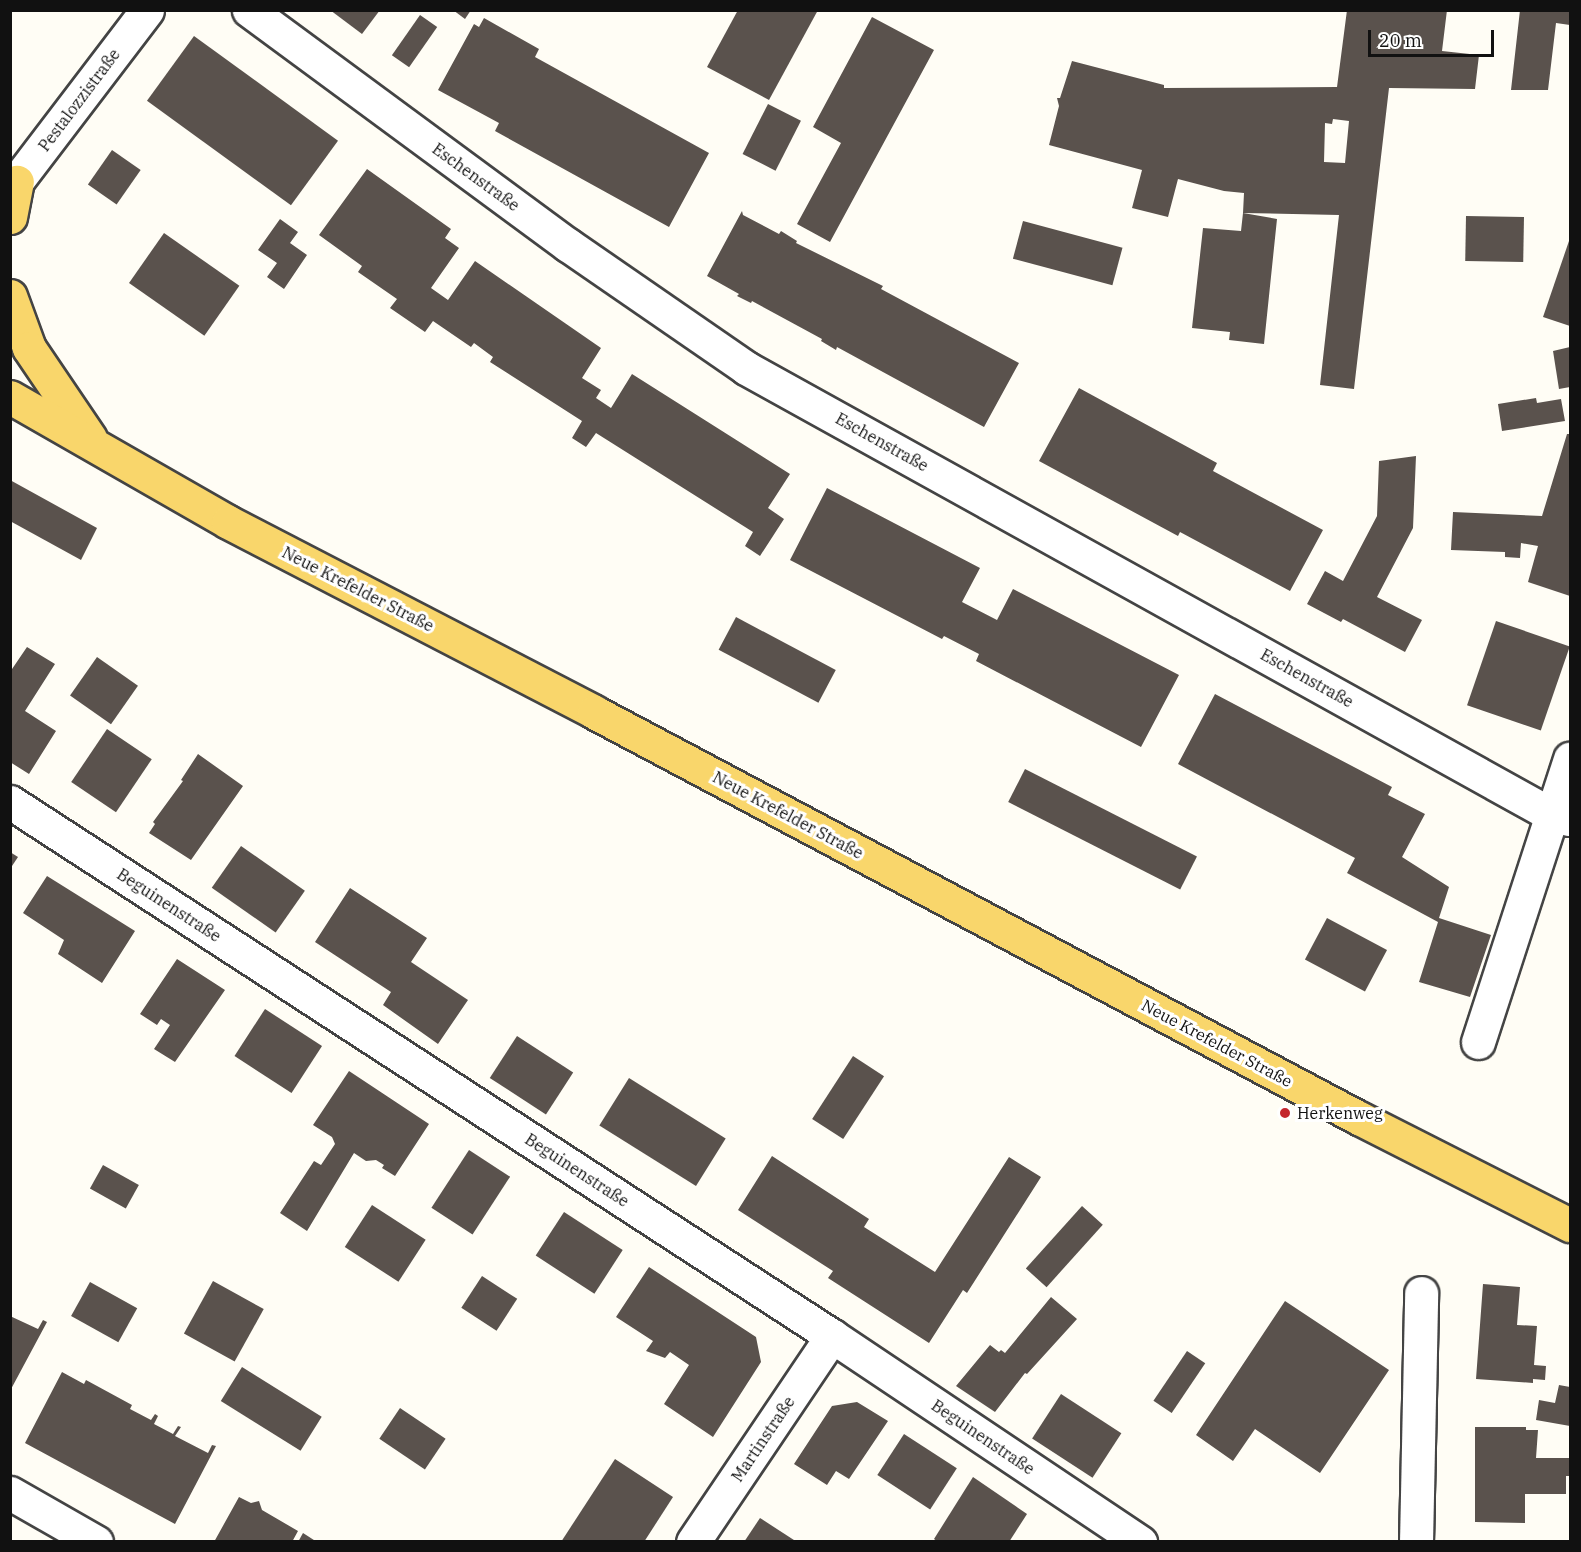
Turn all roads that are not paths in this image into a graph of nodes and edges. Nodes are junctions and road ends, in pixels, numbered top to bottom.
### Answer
1 (147, 10) edge
2 (249, 10) edge
3 (14, 186) edge
4 (10, 217) edge
5 (10, 296) edge
6 (10, 397) edge
7 (96, 447) junction
8 (1570, 759) edge
9 (10, 802) edge
10 (1561, 817) edge
11 (1478, 1042) dead end
12 (1570, 1225) edge
13 (1422, 1293) dead end
14 (832, 1336) junction
15 (10, 1493) edge
16 (96, 1542) edge
17 (693, 1542) edge
18 (1140, 1542) edge
19 (1416, 1542) edge

1 - 3 street, Pestalozzistraße
2 - 10 street, Eschenstraße
3 - 4 main road
5 - 7 main road
6 - 7 main road, Neue Krefelder Straße
7 - 12 main road, Neue Krefelder Straße
8 - 10 street
9 - 14 street, Beguinenstraße
10 - 11 street
13 - 19 street
14 - 17 street, Martinstraße
14 - 18 street, Beguinenstraße
15 - 16 street

